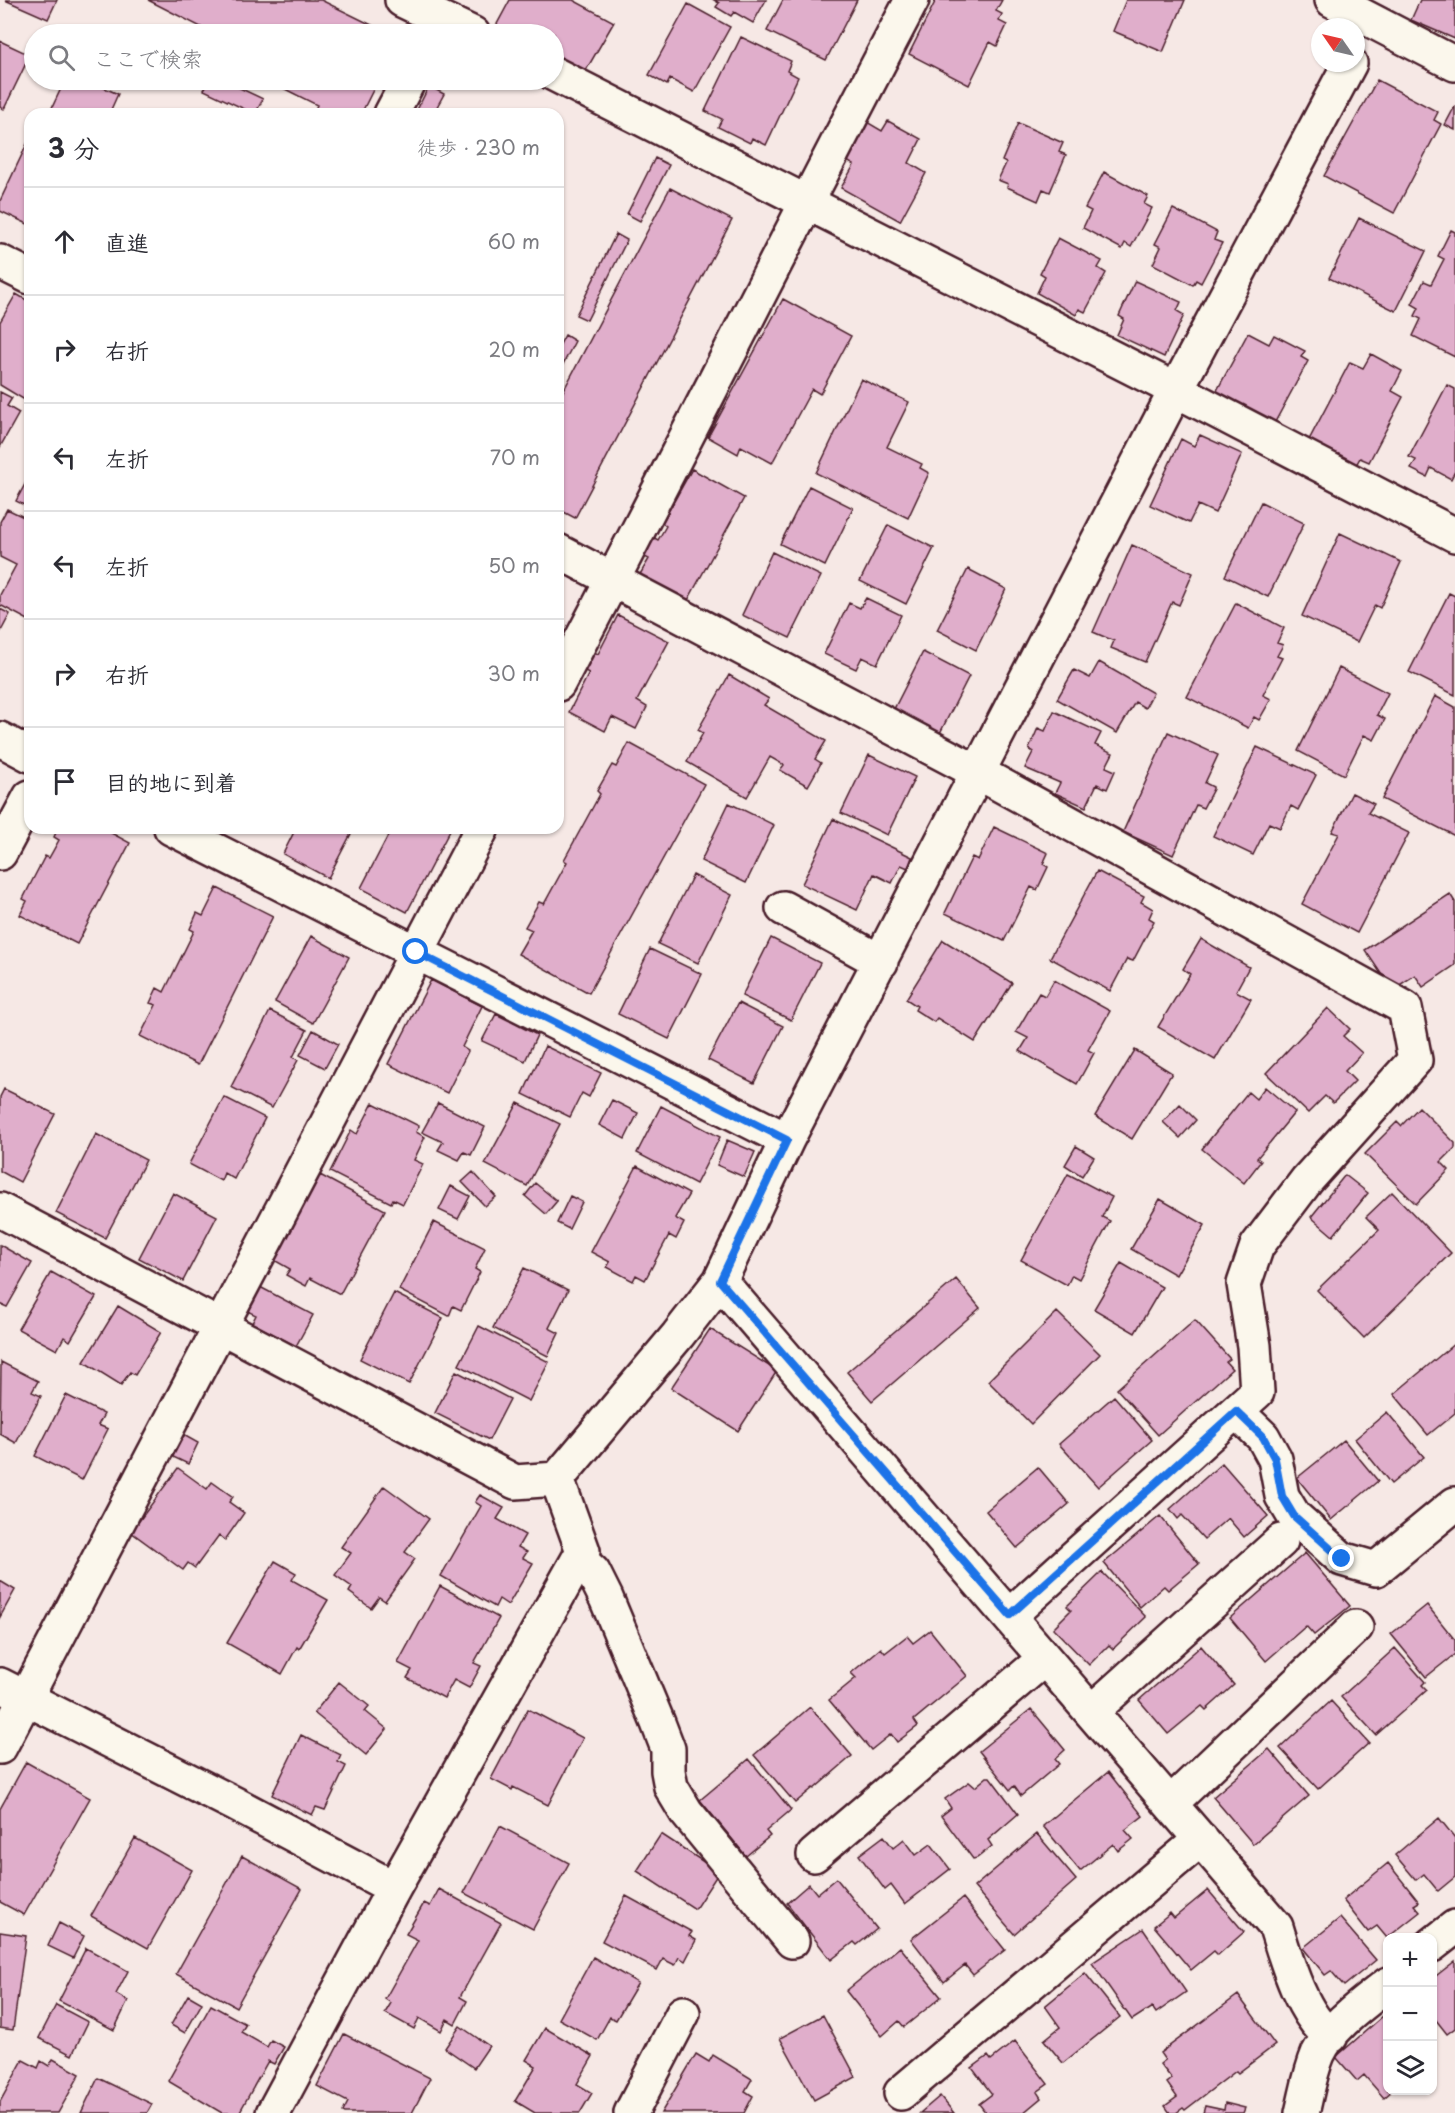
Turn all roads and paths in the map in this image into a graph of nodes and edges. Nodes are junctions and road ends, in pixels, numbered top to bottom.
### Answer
1 (402, 0) edge
2 (912, 0) edge
3 (1332, 0) edge
4 (1379, 11) edge
5 (442, 18) edge
6 (1365, 36) edge
7 (1455, 64) edge
8 (1345, 72) edge
9 (564, 79) edge
10 (404, 90) edge
11 (394, 108) edge
12 (805, 202) junction
13 (0, 262) edge
14 (24, 274) edge
15 (1176, 390) junction
16 (1455, 535) edge
17 (564, 554) edge
18 (613, 580) junction
19 (564, 673) edge
20 (0, 739) edge
21 (24, 752) edge
22 (979, 773) junction
23 (24, 808) edge
24 (183, 834) edge
25 (479, 834) edge
26 (0, 852) edge
27 (783, 908) dead end
28 (416, 952) junction
29 (881, 962) junction
30 (787, 1140) junction
31 (0, 1210) edge
32 (720, 1281) junction
33 (220, 1326) junction
34 (1236, 1411) junction
35 (557, 1479) junction
36 (1455, 1504) edge
37 (1281, 1541) dead end
38 (579, 1559) junction
39 (1010, 1615) junction
40 (1356, 1628) dead end
41 (1044, 1659) junction
42 (12, 1691) edge
43 (1091, 1712) junction
44 (0, 1747) edge
45 (1170, 1804) junction
46 (1201, 1839) junction
47 (814, 1855) dead end
48 (394, 1888) junction
49 (1455, 1927) edge
50 (792, 1941) dead end
51 (1437, 1942) edge
52 (1384, 1987) edge
53 (683, 2013) dead end
54 (1331, 2036) junction
55 (901, 2093) dead end
56 (273, 2113) edge
57 (631, 2113) edge
58 (1302, 2113) edge

1 - 5 street
2 - 12 street
3 - 4 street
4 - 6 street
4 - 7 street
8 - 15 street
9 - 12 street
10 - 11 street
12 - 15 street
12 - 18 street
13 - 14 street
15 - 16 street
15 - 22 street
17 - 18 street
18 - 19 street
18 - 22 street
20 - 21 street
22 - 29 street
22 - 34 street
23 - 26 street
24 - 28 street
25 - 28 street
27 - 29 street
28 - 30 street
28 - 33 street
29 - 30 street
30 - 32 street
31 - 33 street
32 - 35 street
32 - 39 street
33 - 35 street
33 - 42 street
34 - 36 street
34 - 39 street
35 - 38 street
37 - 43 street
38 - 48 street
38 - 50 street
39 - 41 street
40 - 45 street
41 - 43 street
41 - 47 street
42 - 44 street
42 - 48 street
43 - 45 street
45 - 46 street
46 - 54 street
46 - 55 street
48 - 56 street
49 - 51 street
52 - 54 street
53 - 57 street
54 - 58 street

